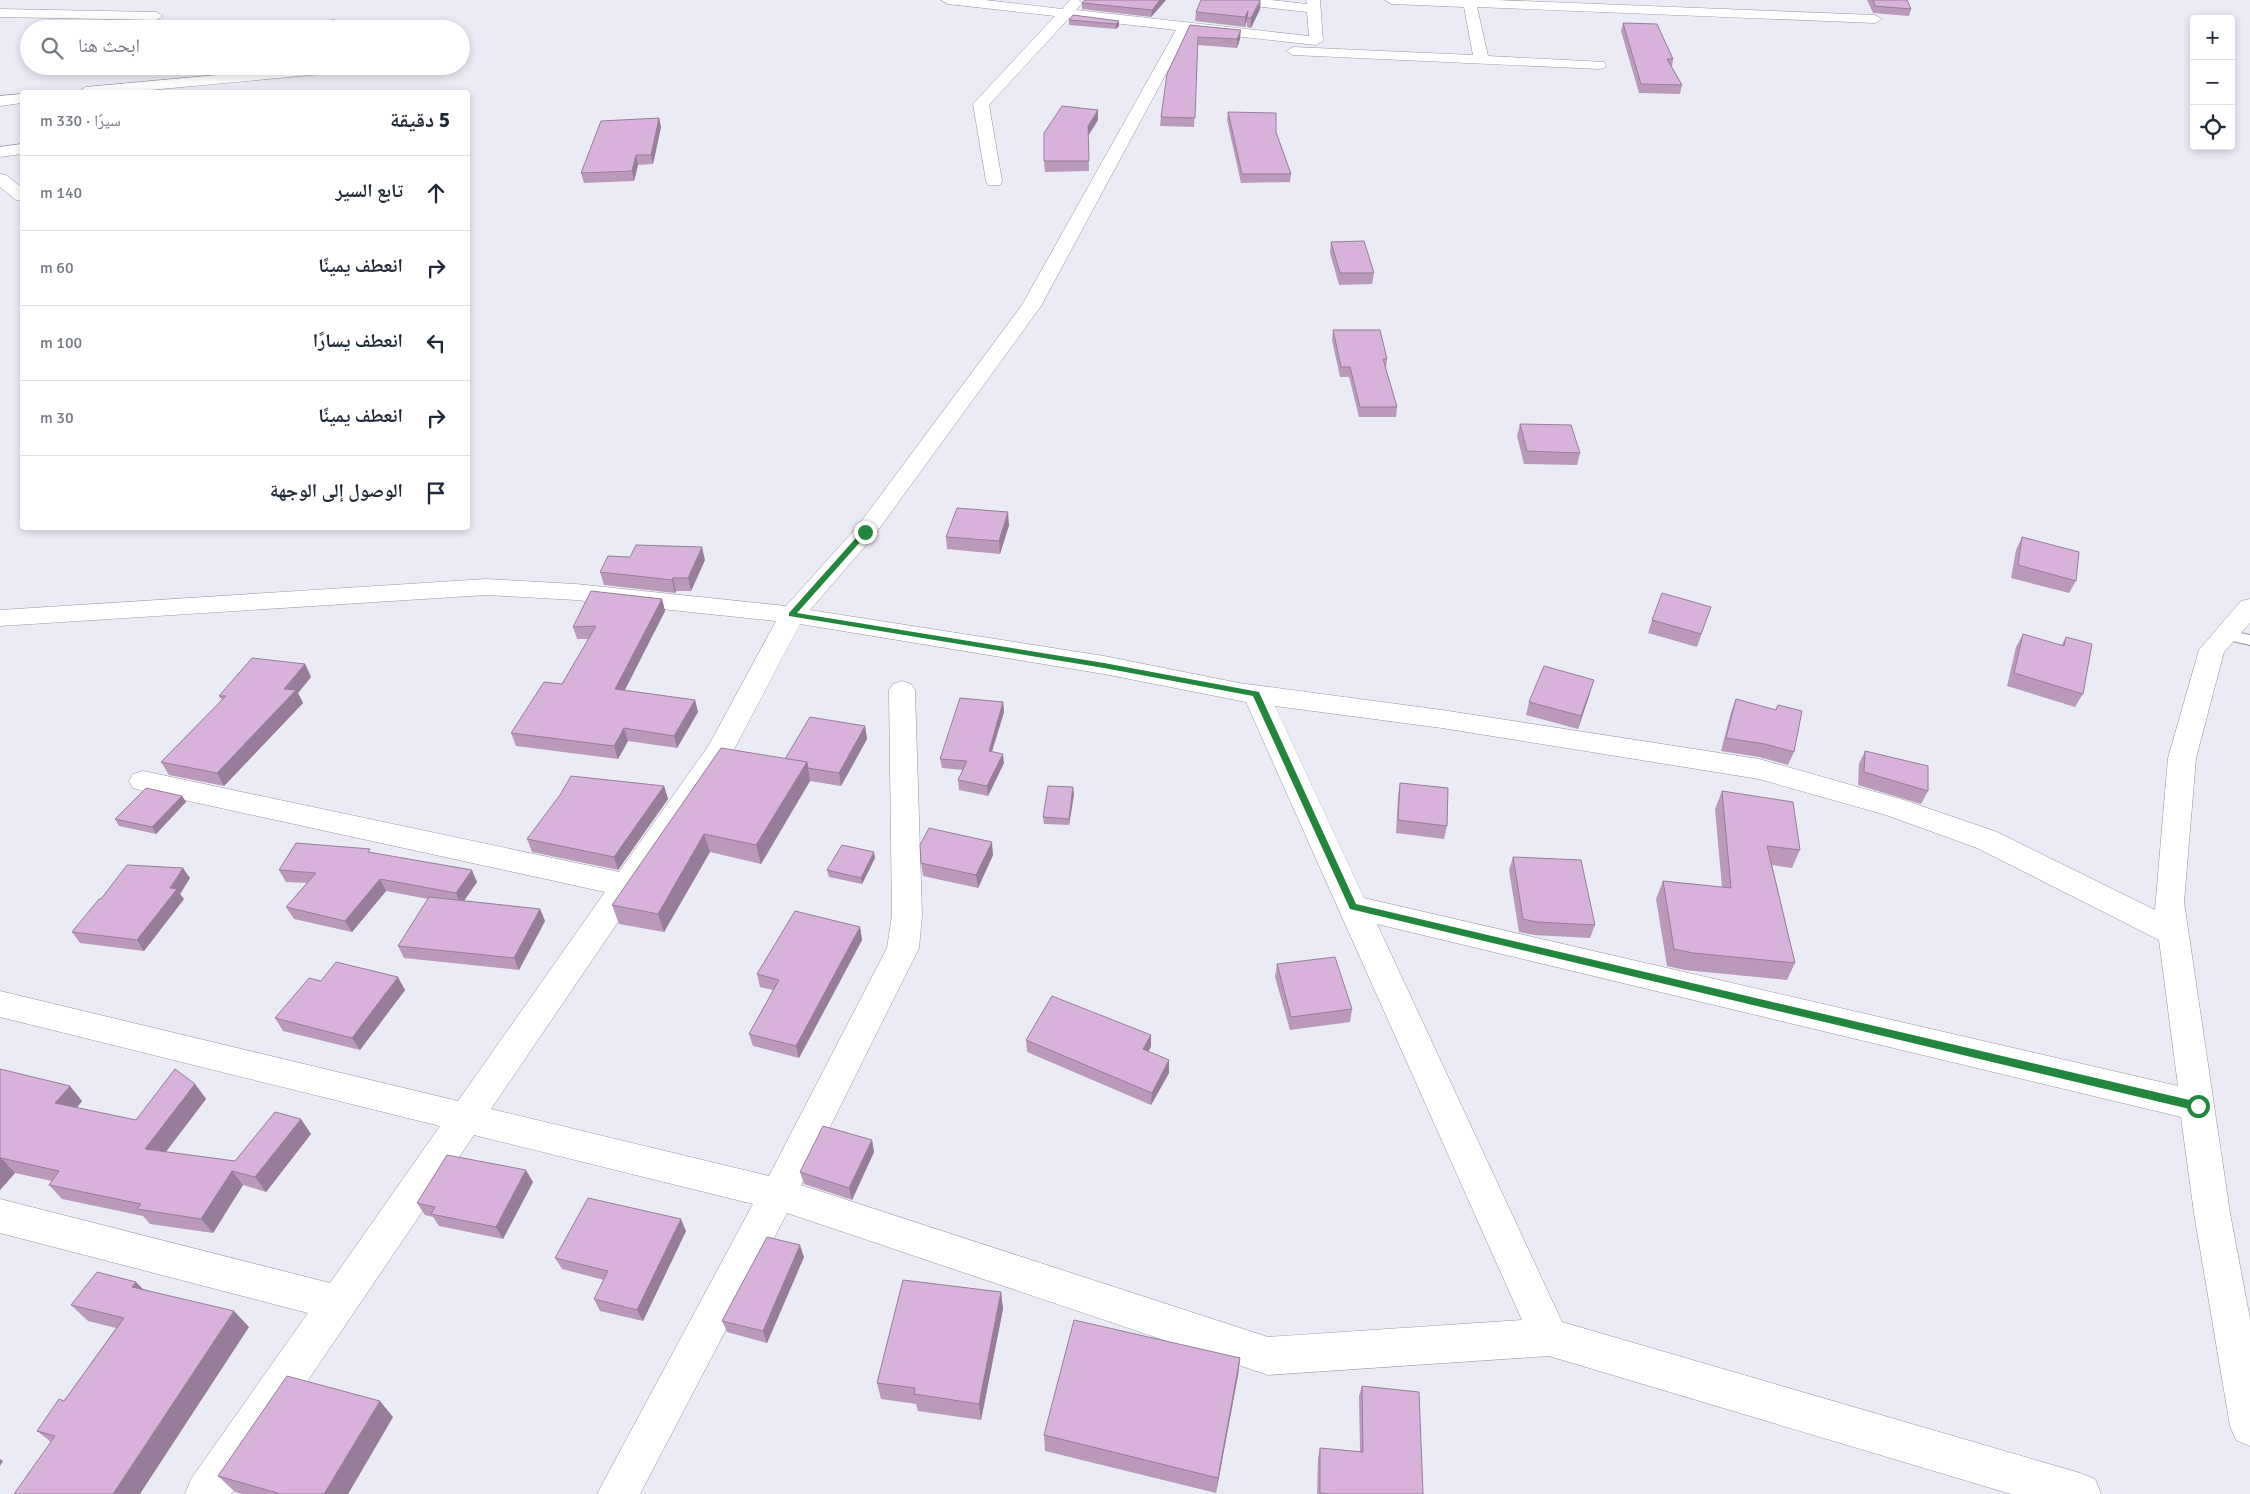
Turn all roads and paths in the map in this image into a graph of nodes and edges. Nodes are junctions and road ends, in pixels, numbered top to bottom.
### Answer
1 (948, 0) edge
2 (1078, 0) edge
3 (1236, 0) edge
4 (1392, 0) edge
5 (1470, 2) edge
6 (1314, 4) edge
7 (0, 13) edge
8 (1064, 13) junction
9 (156, 16) dead end
10 (1875, 19) edge
11 (1185, 26) junction
12 (1274, 50) dead end
13 (1481, 59) junction
14 (1599, 65) dead end
15 (254, 75) edge
16 (321, 75) edge
17 (318, 85) dead end
18 (106, 90) edge
19 (20, 99) edge
20 (0, 101) edge
21 (20, 149) edge
22 (0, 152) edge
23 (0, 179) edge
24 (994, 181) dead end
25 (20, 194) edge
26 (2250, 606) edge
27 (792, 615) junction
28 (0, 618) edge
29 (2238, 637) edge
30 (902, 690) dead end
31 (1256, 694) junction
32 (143, 781) dead end
33 (626, 885) junction
34 (1353, 907) junction
35 (2173, 933) junction
36 (0, 1004) edge
37 (2198, 1106) junction
38 (467, 1116) junction
39 (778, 1194) junction
40 (0, 1216) edge
41 (338, 1303) junction
42 (1549, 1337) junction
43 (2250, 1426) edge
44 (206, 1494) edge
45 (618, 1494) edge
46 (2080, 1494) edge

1 - 8 street
2 - 8 street
3 - 6 street
4 - 5 street
5 - 10 street
5 - 13 street
6 - 11 street
7 - 9 street
8 - 11 street
8 - 24 street
11 - 27 street
12 - 13 street
13 - 14 street
15 - 18 street
16 - 17 street
19 - 20 street
21 - 22 street
23 - 25 street
26 - 29 street
27 - 28 street
27 - 31 street
27 - 33 street
29 - 35 street
30 - 39 street
31 - 34 street
31 - 35 street
32 - 33 street
33 - 38 street
34 - 37 street
34 - 42 street
35 - 37 street
36 - 38 street
37 - 43 street
38 - 39 street
38 - 41 street
39 - 42 street
39 - 45 street
40 - 41 street
41 - 44 street
42 - 46 street

